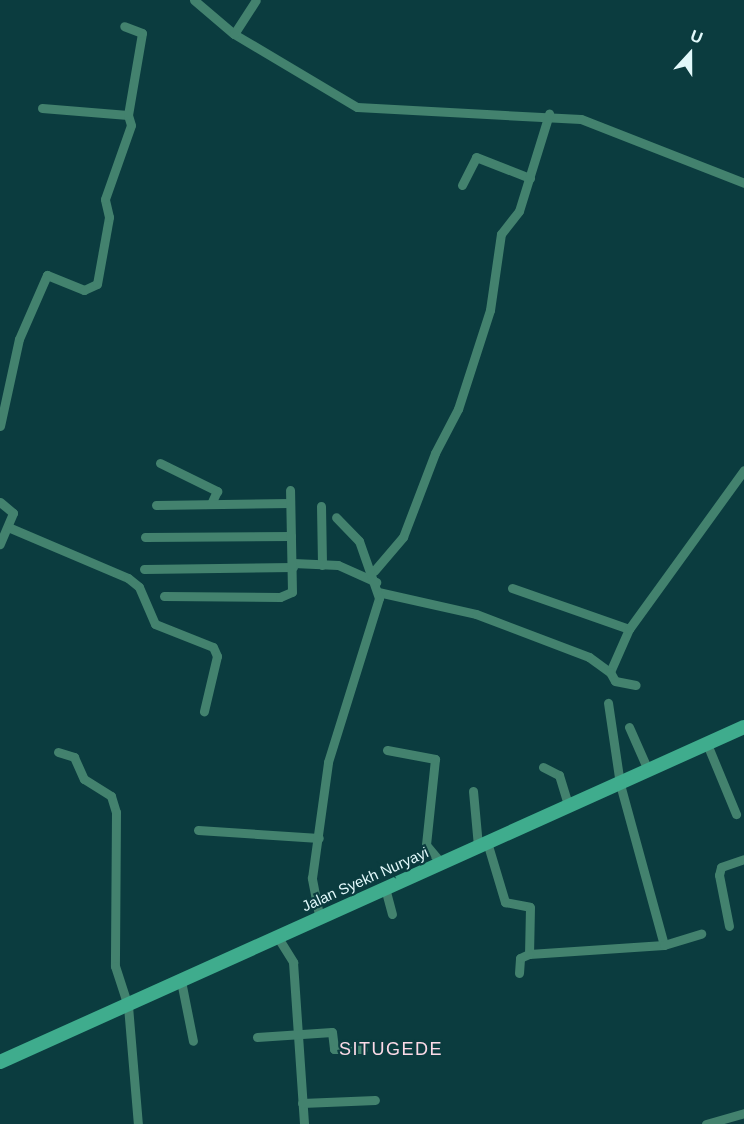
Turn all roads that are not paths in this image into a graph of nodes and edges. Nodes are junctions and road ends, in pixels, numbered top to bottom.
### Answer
1 (194, 0) edge
2 (256, 0) edge
3 (124, 26) dead end
4 (234, 34) junction
5 (42, 108) dead end
6 (549, 114) junction
7 (128, 115) junction
8 (530, 178) junction
9 (744, 183) edge
10 (462, 185) dead end
11 (0, 426) edge
12 (160, 463) dead end
13 (744, 470) edge
14 (290, 490) dead end
15 (0, 502) edge
16 (290, 503) junction
17 (211, 504) junction
18 (156, 505) dead end
19 (321, 506) dead end
20 (336, 517) dead end
21 (8, 527) junction
22 (291, 536) junction
23 (145, 537) dead end
24 (0, 544) edge
25 (322, 564) junction
26 (293, 565) junction
27 (144, 569) dead end
28 (374, 571) junction
29 (376, 582) junction
30 (512, 588) dead end
31 (378, 592) junction
32 (164, 596) dead end
33 (629, 629) junction
34 (610, 672) junction
35 (636, 685) dead end
36 (608, 703) dead end
37 (204, 711) dead end
38 (628, 727) dead end
39 (744, 728) edge
40 (633, 738) junction
41 (614, 744) junction
42 (707, 744) junction
43 (387, 750) dead end
44 (57, 752) dead end
45 (543, 767) dead end
46 (648, 770) junction
47 (620, 783) junction
48 (474, 791) dead end
49 (568, 805) junction
50 (736, 814) dead end
51 (198, 830) dead end
52 (319, 838) junction
53 (482, 844) junction
54 (744, 859) edge
55 (442, 864) junction
56 (385, 888) junction
57 (392, 914) dead end
58 (319, 915) junction
59 (729, 926) dead end
60 (701, 934) dead end
61 (277, 936) junction
62 (664, 945) junction
63 (529, 954) junction
64 (519, 973) dead end
65 (181, 981) junction
66 (128, 1006) junction
67 (297, 1032) junction
68 (257, 1038) dead end
69 (194, 1041) dead end
70 (363, 1049) dead end
71 (0, 1062) edge
72 (375, 1100) dead end
73 (302, 1103) junction
74 (744, 1113) edge
75 (138, 1124) edge
76 (304, 1124) edge
77 (706, 1124) edge

1 - 4 street
2 - 4 street
3 - 7 street
4 - 6 street
5 - 7 street
6 - 8 street
6 - 9 street
7 - 11 street
8 - 10 street
8 - 28 street
12 - 17 street
13 - 33 street
14 - 16 street
15 - 21 street
16 - 17 street
16 - 22 street
17 - 18 street
19 - 25 street
20 - 28 street
21 - 24 street
21 - 37 street
22 - 23 street
22 - 26 street
25 - 26 street
25 - 29 street
26 - 27 street
26 - 32 street
28 - 29 street
29 - 31 street
30 - 33 street
31 - 34 street
31 - 52 street
33 - 34 street
34 - 35 street
36 - 41 street
38 - 40 street
39 - 42 main road, Jalan Syekh Nuryayi
40 - 41 street
40 - 46 street
41 - 47 street
42 - 46 main road, Jalan Syekh Nuryayi
42 - 50 street
43 - 55 street
44 - 66 street
45 - 49 street
46 - 47 main road, Jalan Syekh Nuryayi
47 - 49 main road, Jalan Syekh Nuryayi
47 - 62 street
48 - 53 street
49 - 53 main road, Jalan Syekh Nuryayi
51 - 52 street
52 - 58 street
53 - 55 main road, Jalan Syekh Nuryayi
53 - 63 street
54 - 59 street
55 - 56 main road, Jalan Syekh Nuryayi
56 - 57 street
56 - 58 main road, Jalan Syekh Nuryayi
58 - 61 main road, Jalan Syekh Nuryayi
60 - 62 street
61 - 65 main road, Jalan Syekh Nuryayi
61 - 67 street
62 - 63 street
63 - 64 street
65 - 66 main road, Jalan Syekh Nuryayi
65 - 69 street
66 - 71 main road, Jalan Syekh Nuryayi
66 - 75 street
67 - 68 street
67 - 70 street
67 - 73 street
72 - 73 street
73 - 76 street
74 - 77 street

